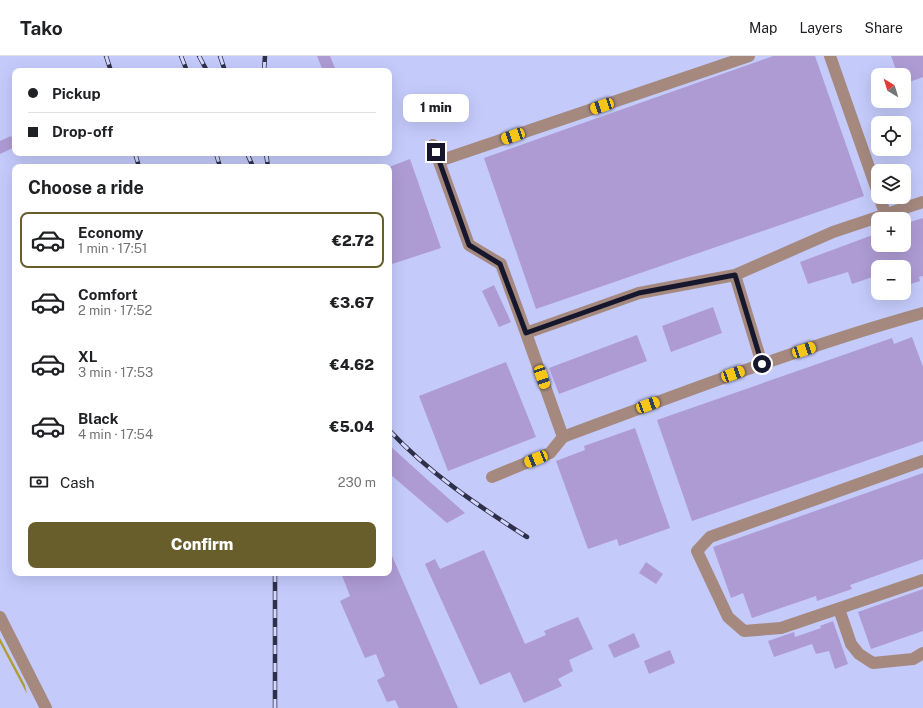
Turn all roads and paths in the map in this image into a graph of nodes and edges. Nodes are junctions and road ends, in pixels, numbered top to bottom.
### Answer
1 (749, 56) edge
2 (830, 56) edge
3 (433, 144) dead end
4 (439, 160) junction
5 (871, 173) edge
6 (923, 202) edge
7 (895, 212) edge
8 (871, 220) edge
9 (735, 275) junction
10 (923, 313) edge
11 (526, 333) junction
12 (762, 364) junction
13 (563, 436) junction
14 (923, 461) edge
15 (492, 477) dead end
16 (923, 580) edge
17 (839, 609) junction
18 (0, 617) edge
19 (923, 653) edge
20 (46, 708) edge

1 - 4 street
2 - 5 street
3 - 4 street
4 - 11 street
6 - 7 street
8 - 9 street
9 - 11 street
9 - 12 street
10 - 12 street
11 - 13 street
12 - 13 street
13 - 15 street
14 - 17 street
16 - 17 street
17 - 19 street
18 - 20 street

